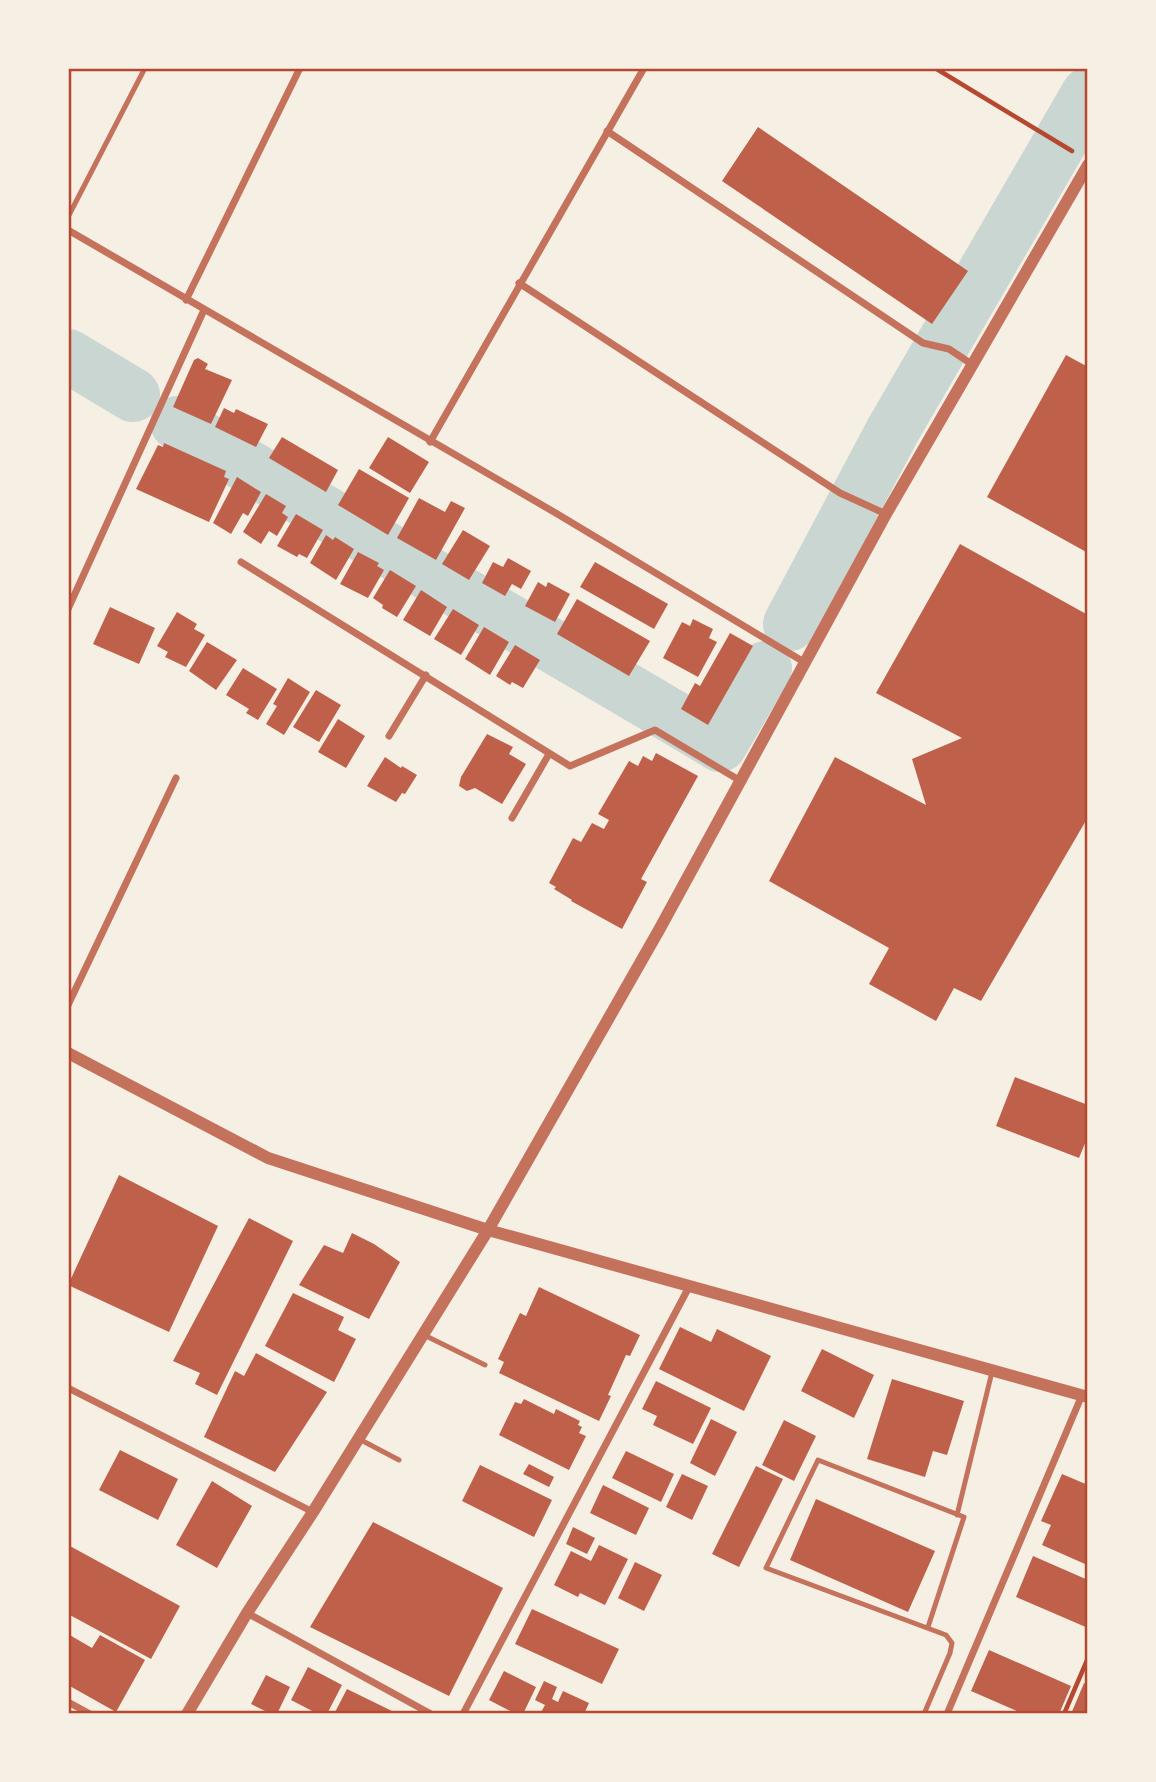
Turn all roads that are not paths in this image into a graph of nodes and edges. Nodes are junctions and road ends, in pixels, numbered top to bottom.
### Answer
1 (145, 68) edge
2 (300, 68) edge
3 (644, 68) edge
4 (607, 131) junction
5 (1083, 160) edge
6 (68, 217) edge
7 (68, 230) edge
8 (519, 283) junction
9 (186, 300) junction
10 (204, 310) junction
11 (973, 365) junction
12 (430, 442) junction
13 (886, 513) junction
14 (241, 562) dead end
15 (68, 609) edge
16 (804, 662) junction
17 (426, 675) junction
18 (388, 736) dead end
19 (549, 754) junction
20 (176, 778) dead end
21 (740, 780) junction
22 (512, 818) dead end
23 (68, 1005) edge
24 (68, 1053) edge
25 (488, 1230) junction
26 (690, 1284) junction
27 (422, 1334) junction
28 (485, 1365) dead end
29 (993, 1370) junction
30 (68, 1388) edge
31 (1085, 1396) edge
32 (358, 1438) junction
33 (399, 1460) dead end
34 (313, 1512) junction
35 (957, 1515) junction
36 (247, 1614) junction
37 (928, 1627) junction
38 (68, 1702) edge
39 (90, 1714) edge
40 (187, 1714) edge
41 (431, 1714) edge
42 (463, 1714) edge
43 (924, 1714) edge
44 (947, 1714) edge

1 - 6 lane
2 - 9 street
3 - 4 street
4 - 8 street
4 - 11 street
5 - 11 street
7 - 9 street
8 - 12 street
8 - 13 street
9 - 10 street
10 - 12 street
10 - 15 street
11 - 13 street
12 - 16 street
13 - 16 street
14 - 17 street
16 - 21 street
17 - 18 street
17 - 19 street
19 - 21 street
19 - 22 street
20 - 23 street
21 - 25 street
24 - 25 street
25 - 26 street
25 - 27 street
26 - 29 street
26 - 42 street
27 - 28 lane
27 - 32 street
29 - 31 street
29 - 35 lane
30 - 34 street
31 - 44 street
32 - 33 lane
32 - 34 street
34 - 36 street
35 - 37 lane
35 - 37 lane
36 - 40 street
36 - 41 street
37 - 43 lane
38 - 39 street

